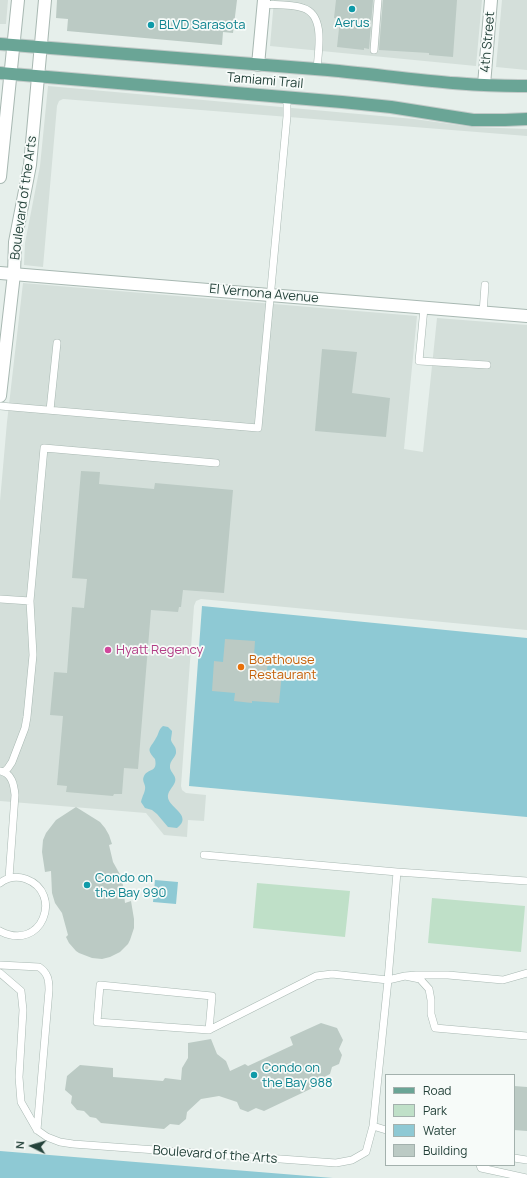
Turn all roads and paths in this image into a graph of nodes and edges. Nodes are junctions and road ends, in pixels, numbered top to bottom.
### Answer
1 (18, 0) edge
2 (45, 0) edge
3 (378, 0) edge
4 (492, 0) edge
5 (263, 2) edge
6 (0, 44) edge
7 (14, 45) junction
8 (40, 48) junction
9 (374, 50) dead end
10 (258, 65) junction
11 (317, 69) junction
12 (5, 73) edge
13 (38, 76) junction
14 (484, 85) junction
15 (527, 86) edge
16 (287, 97) junction
17 (527, 119) edge
18 (473, 120) junction
19 (527, 127) edge
20 (0, 177) edge
21 (0, 273) edge
22 (14, 274) junction
23 (485, 285) dead end
24 (270, 295) junction
25 (424, 308) junction
26 (483, 312) junction
27 (527, 316) edge
28 (57, 343) dead end
29 (487, 365) dead end
30 (0, 396) edge
31 (0, 406) edge
32 (50, 410) junction
33 (216, 463) dead end
34 (0, 600) edge
35 (30, 601) junction
36 (2, 771) edge
37 (204, 855) dead end
38 (397, 872) junction
39 (9, 878) junction
40 (527, 881) edge
41 (0, 883) edge
42 (0, 931) edge
43 (0, 965) edge
44 (0, 973) edge
45 (527, 973) edge
46 (405, 976) junction
47 (388, 980) junction
48 (209, 1030) junction
49 (527, 1036) edge
50 (373, 1126) junction
51 (37, 1130) junction
52 (385, 1130) edge
53 (515, 1158) edge
54 (527, 1160) edge
55 (480, 1166) edge
56 (527, 1178) edge

1 - 7 street, Boulevard of the Arts
2 - 8 street, Boulevard of the Arts
3 - 9 lane
4 - 14 street, 4th Street
5 - 10 street
5 - 11 lane
6 - 7 main road, Tamiami Trail
7 - 8 main road, Tamiami Trail
7 - 12 street, Boulevard of the Arts
8 - 10 main road, Tamiami Trail
8 - 13 street, Boulevard of the Arts
10 - 11 main road, Tamiami Trail
11 - 14 main road, Tamiami Trail
12 - 13 main road, Tamiami Trail
12 - 20 street, Boulevard of the Arts
13 - 16 main road, Tamiami Trail
13 - 22 street, Boulevard of the Arts
14 - 15 main road, Tamiami Trail
16 - 18 main road, Tamiami Trail
16 - 24 lane
17 - 18 main road, Tamiami Trail
18 - 19 main road
21 - 22 street, El Vernona Avenue
22 - 24 street, El Vernona Avenue
22 - 30 street, Boulevard of the Arts
23 - 26 lane
24 - 25 street, El Vernona Avenue
24 - 32 lane
25 - 26 street, El Vernona Avenue
25 - 29 lane
26 - 27 street, El Vernona Avenue
28 - 32 lane
31 - 32 lane
33 - 35 lane
34 - 35 lane
35 - 36 lane
36 - 39 lane
37 - 38 lane
38 - 40 lane
38 - 47 lane, Boulevard of the Arts
39 - 41 lane
39 - 42 lane
43 - 51 lane
44 - 51 lane
45 - 46 lane
46 - 47 lane
46 - 49 lane
47 - 48 lane
47 - 50 lane, Boulevard of the Arts
48 - 48 lane
50 - 51 lane, Boulevard of the Arts
50 - 52 lane
53 - 54 lane
55 - 56 lane

